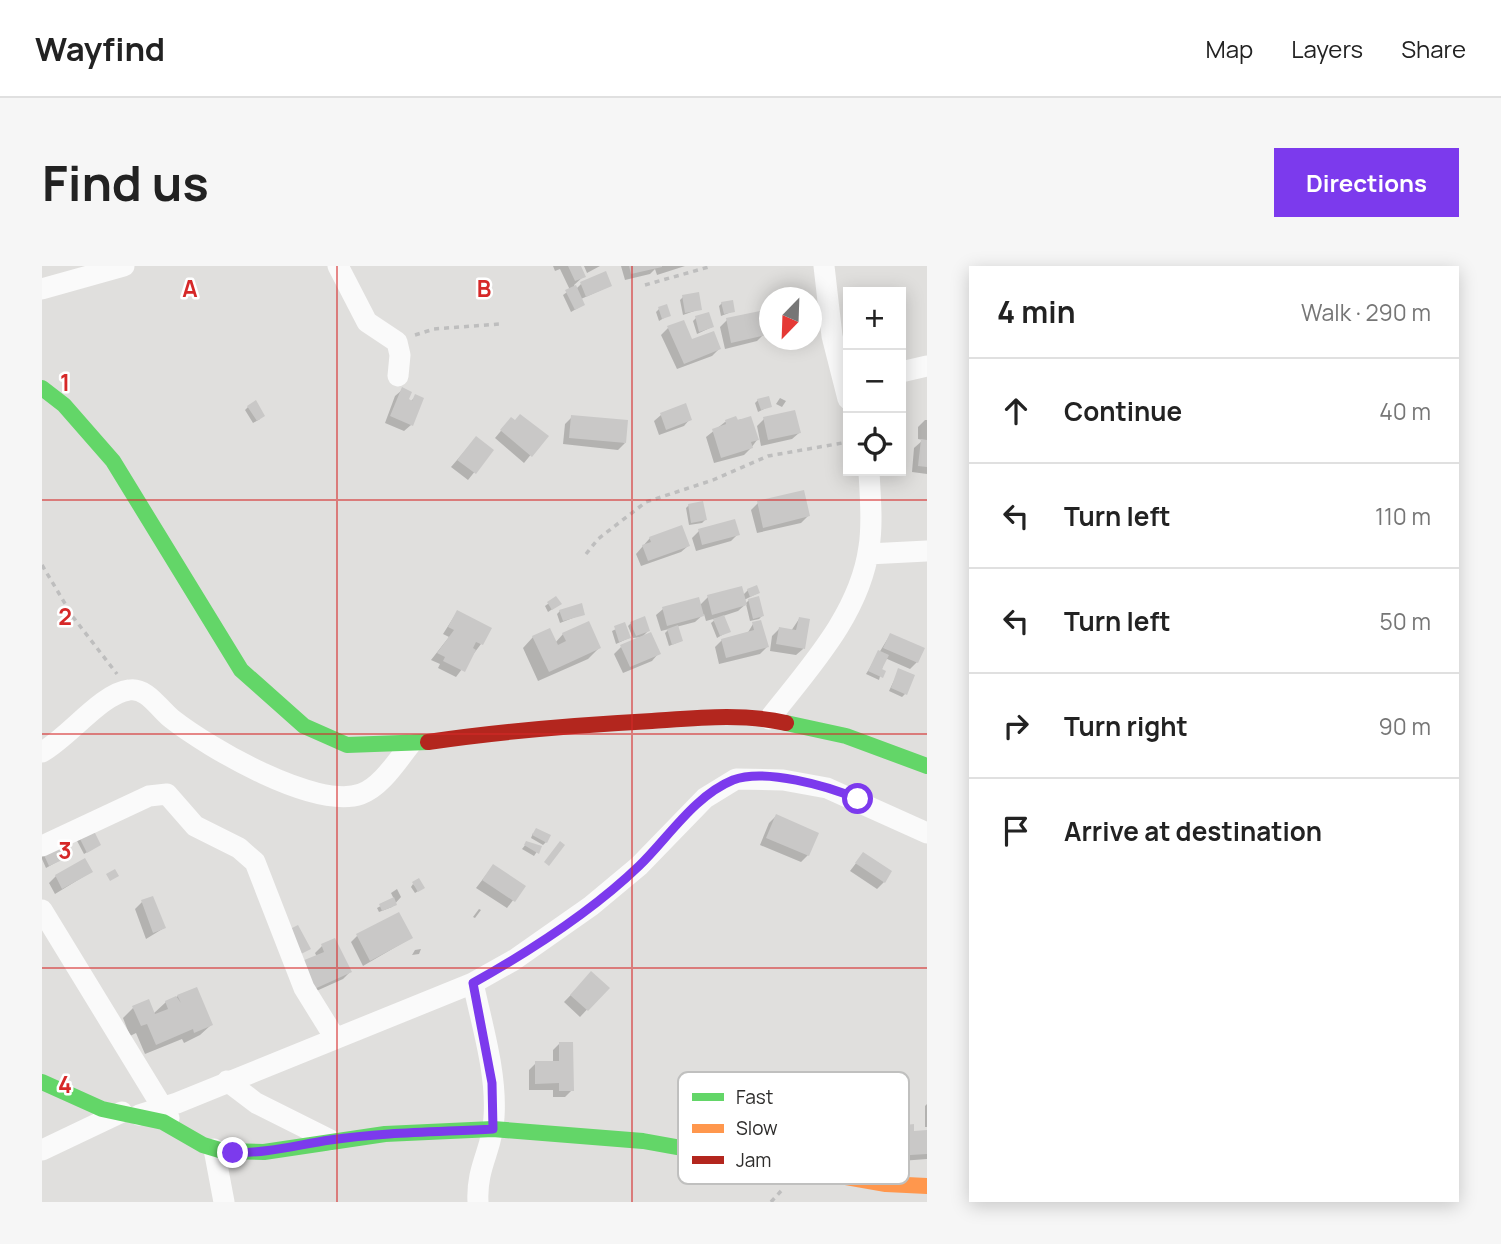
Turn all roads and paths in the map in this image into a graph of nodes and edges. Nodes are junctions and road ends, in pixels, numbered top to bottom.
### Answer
1 (124, 266) edge
2 (338, 266) edge
3 (712, 266) edge
4 (824, 266) edge
5 (645, 285) dead end
6 (42, 289) edge
7 (500, 324) dead end
8 (397, 342) junction
9 (927, 366) edge
10 (906, 371) edge
11 (843, 374) edge
12 (398, 376) dead end
13 (42, 388) edge
14 (843, 443) edge
15 (869, 476) edge
16 (927, 551) edge
17 (586, 554) dead end
18 (868, 554) junction
19 (42, 565) edge
20 (128, 690) junction
21 (769, 719) junction
22 (410, 745) junction
23 (42, 752) edge
24 (927, 766) edge
25 (927, 833) edge
26 (42, 846) edge
27 (42, 911) edge
28 (473, 983) junction
29 (335, 1038) junction
30 (227, 1081) junction
31 (42, 1082) edge
32 (163, 1107) junction
33 (130, 1113) junction
34 (176, 1129) junction
35 (493, 1129) junction
36 (330, 1140) junction
37 (678, 1147) edge
38 (214, 1149) junction
39 (42, 1150) edge
40 (886, 1184) edge
41 (921, 1191) edge
42 (224, 1202) edge
43 (478, 1202) edge

1 - 6 street
2 - 8 street
3 - 5 path
4 - 11 street
7 - 8 path
8 - 12 street
9 - 10 street
13 - 22 main road
14 - 17 path
15 - 18 street
16 - 18 street
18 - 21 street
19 - 20 path
20 - 22 street
20 - 23 street
21 - 22 main road
21 - 24 main road
25 - 28 street
26 - 29 street
27 - 32 street
28 - 29 street
28 - 35 street
29 - 30 street
30 - 32 street
30 - 36 street
31 - 33 main road
32 - 33 street
32 - 34 street
33 - 34 main road
33 - 39 street
34 - 38 main road
35 - 36 main road
35 - 37 main road
35 - 43 street
36 - 38 main road
38 - 42 street
40 - 41 main road

